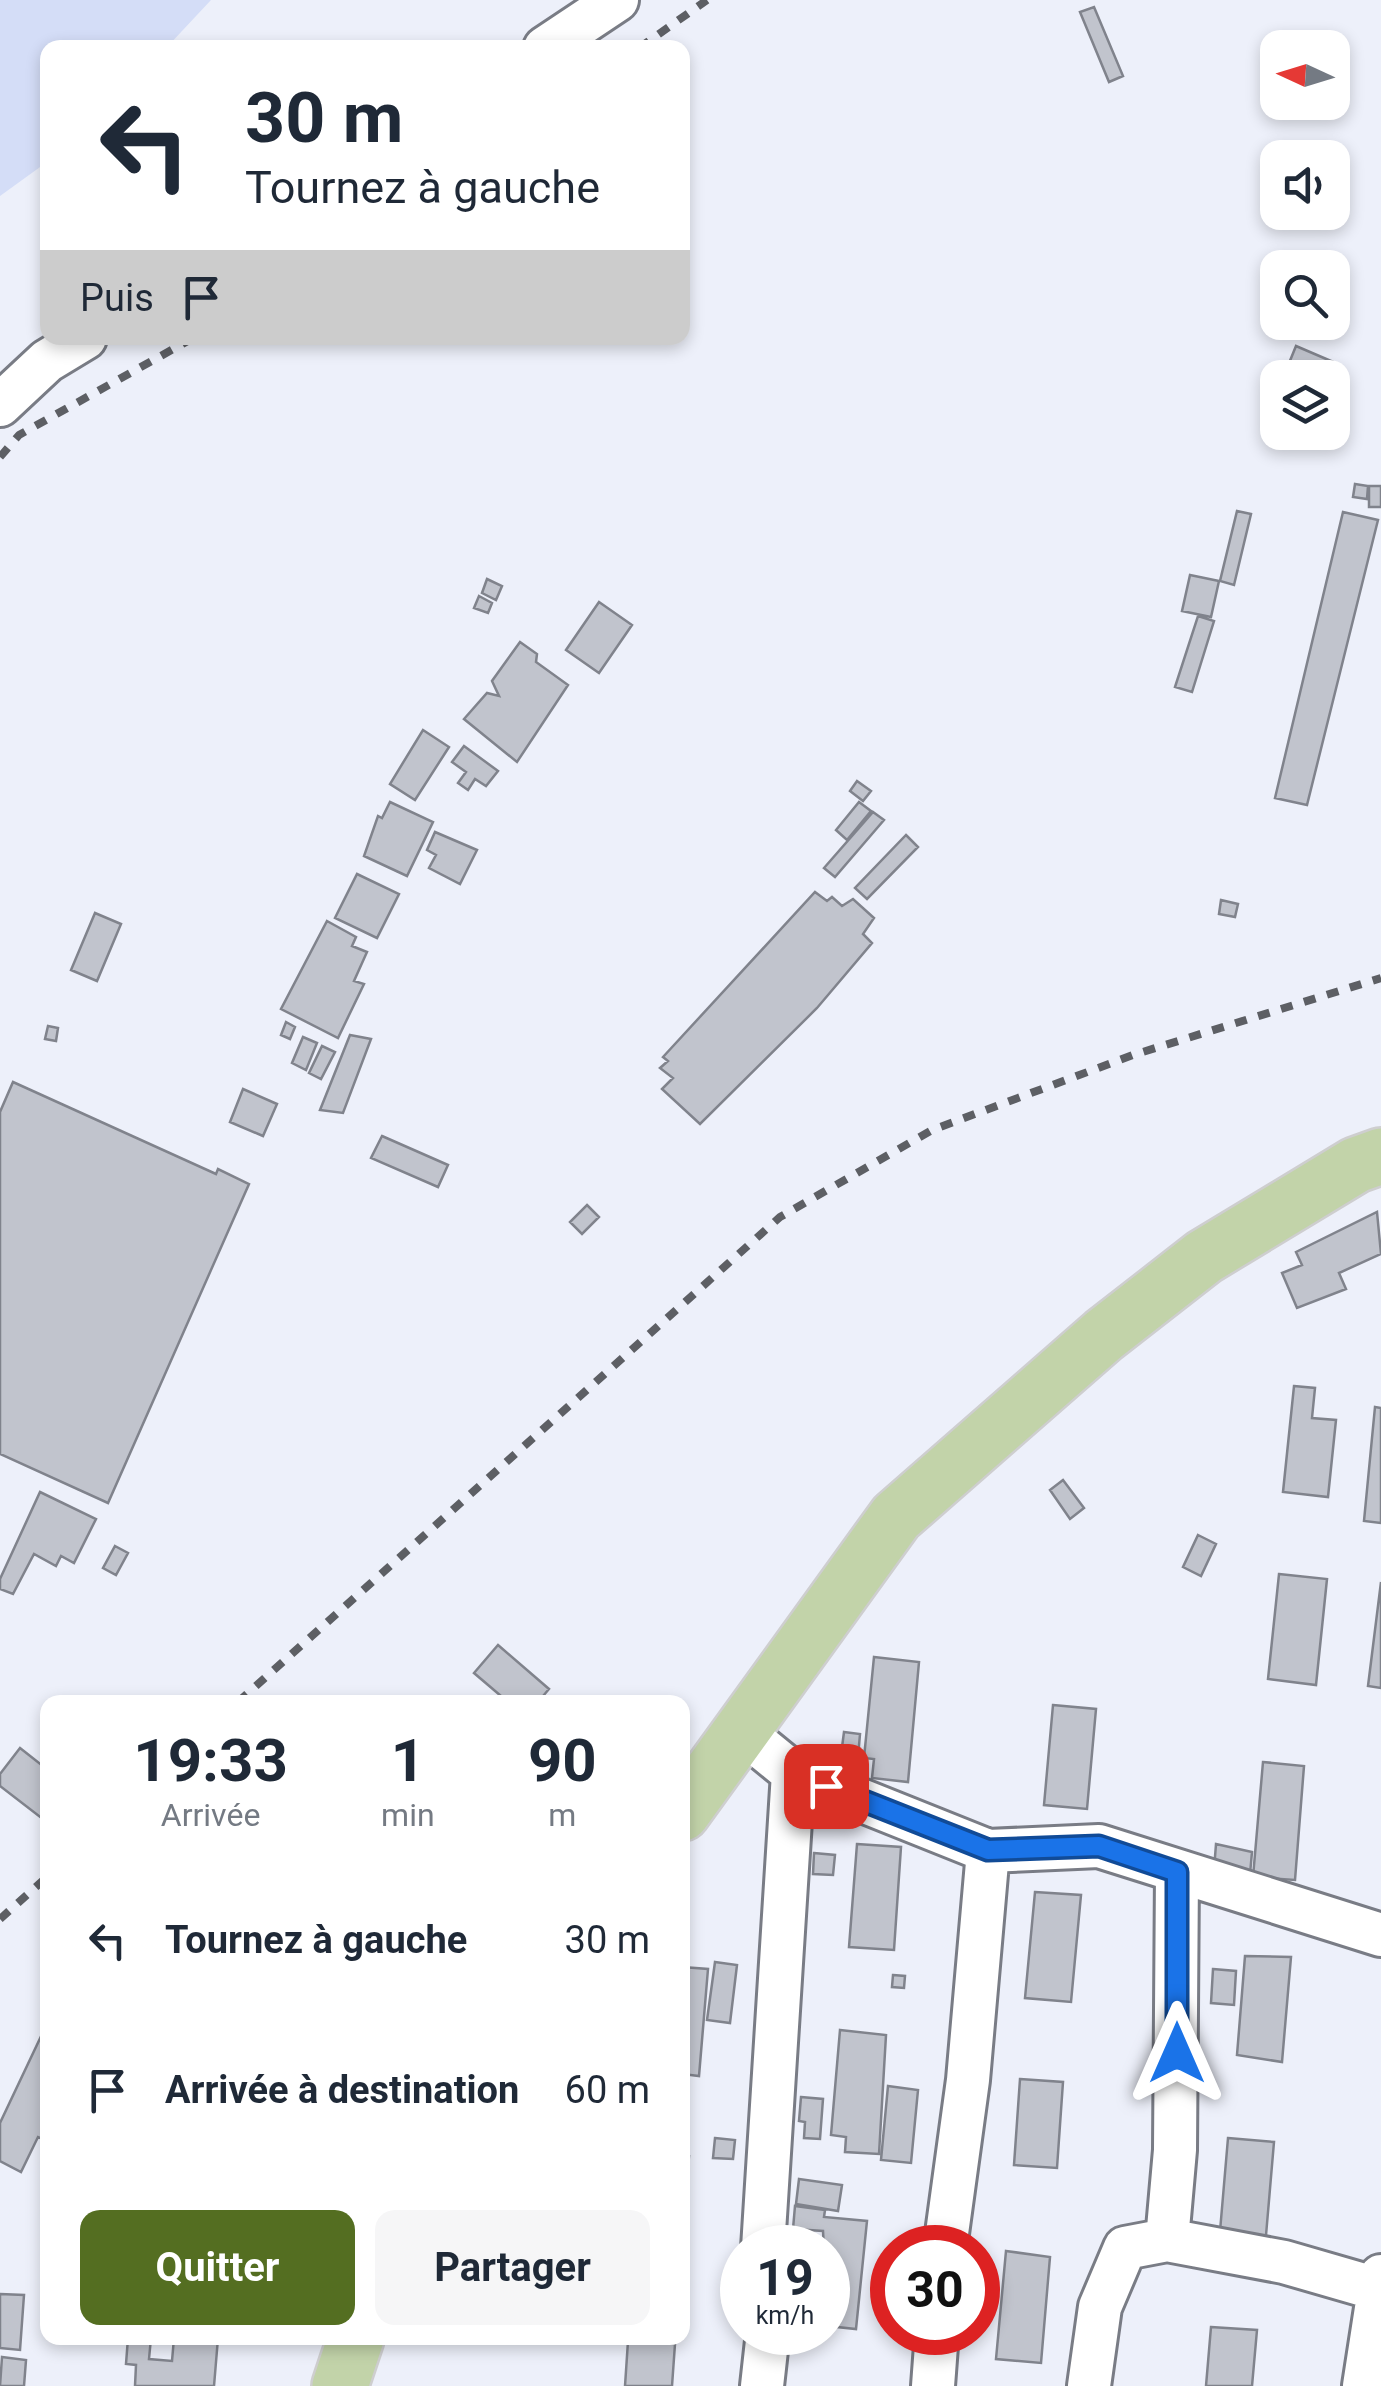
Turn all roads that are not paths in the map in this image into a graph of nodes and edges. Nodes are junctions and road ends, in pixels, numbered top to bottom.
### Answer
1 (617, 0) edge
2 (557, 40) edge
3 (73, 345) edge
4 (0, 404) edge
5 (1373, 1167) edge
6 (739, 1729) junction
7 (794, 1773) junction
8 (690, 1801) edge
9 (988, 1850) junction
10 (1177, 1872) junction
11 (1381, 1935) edge
12 (765, 2225) edge
13 (948, 2225) edge
14 (1167, 2240) junction
15 (1381, 2276) edge
16 (1380, 2289) edge
17 (354, 2345) edge
18 (765, 2355) edge
19 (935, 2355) edge
20 (340, 2386) edge
21 (762, 2386) edge
22 (933, 2386) edge
23 (1089, 2386) edge
24 (1364, 2386) edge

1 - 2 street
3 - 4 street
5 - 6 main road
6 - 7 street
6 - 8 main road
7 - 9 street
7 - 12 street
9 - 10 street
9 - 13 street
10 - 11 street
10 - 14 street
14 - 16 street
14 - 23 street
15 - 16 street
16 - 24 street
17 - 20 main road
18 - 21 street
19 - 22 street

